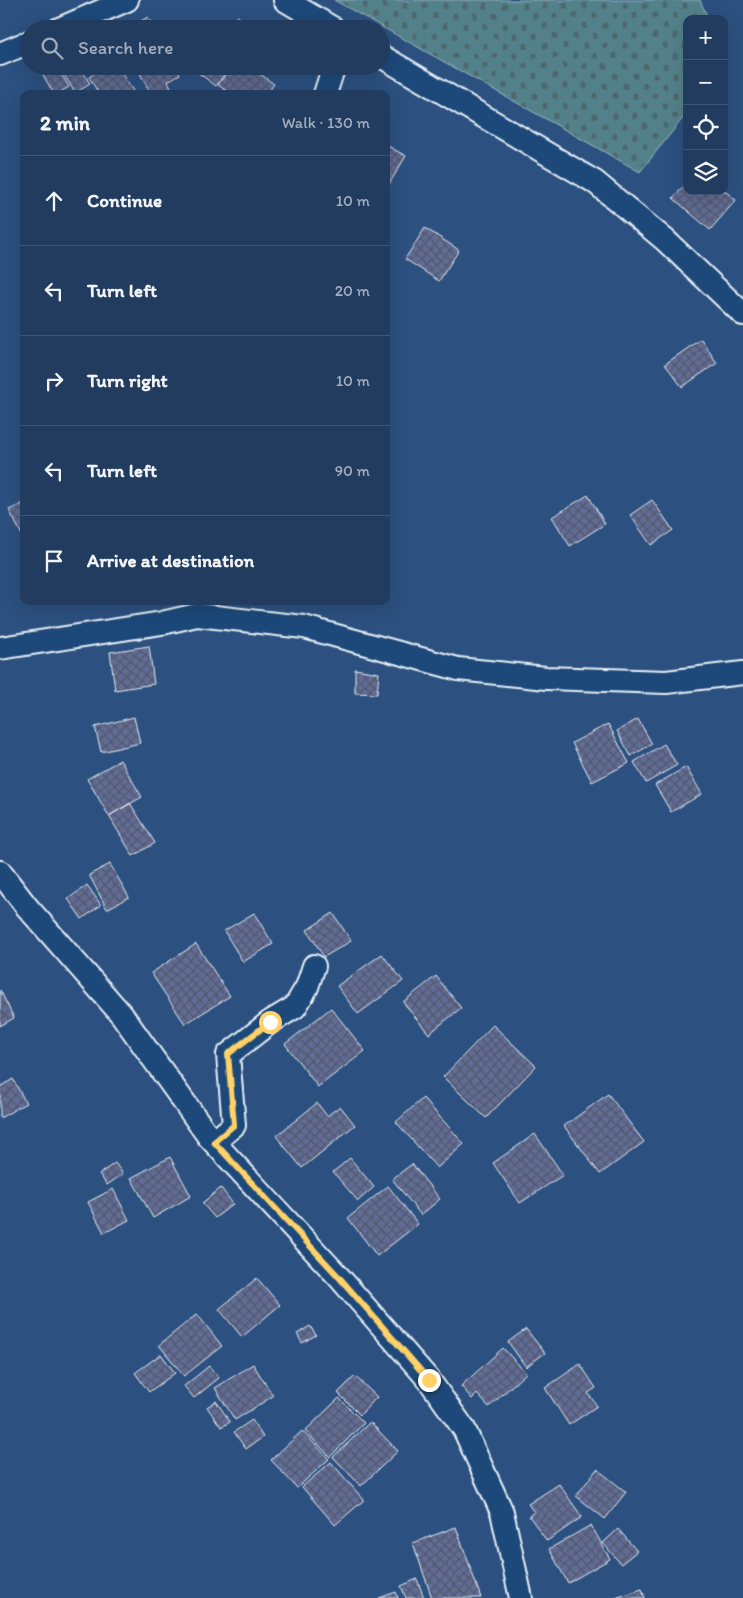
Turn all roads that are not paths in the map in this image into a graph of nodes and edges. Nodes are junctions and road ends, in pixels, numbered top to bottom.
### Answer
1 (127, 0) edge
2 (285, 0) edge
3 (80, 20) edge
4 (319, 20) edge
5 (20, 46) edge
6 (0, 54) edge
7 (390, 61) edge
8 (331, 75) edge
9 (327, 90) edge
10 (743, 314) edge
11 (169, 605) edge
12 (162, 622) junction
13 (0, 648) edge
14 (743, 673) edge
15 (0, 872) edge
16 (314, 966) dead end
17 (214, 1142) junction
18 (521, 1598) edge

1 - 3 street
2 - 4 street
5 - 6 street
7 - 10 street
8 - 9 street
11 - 12 street
12 - 13 street
12 - 14 street
15 - 17 street
16 - 17 street
17 - 18 street

